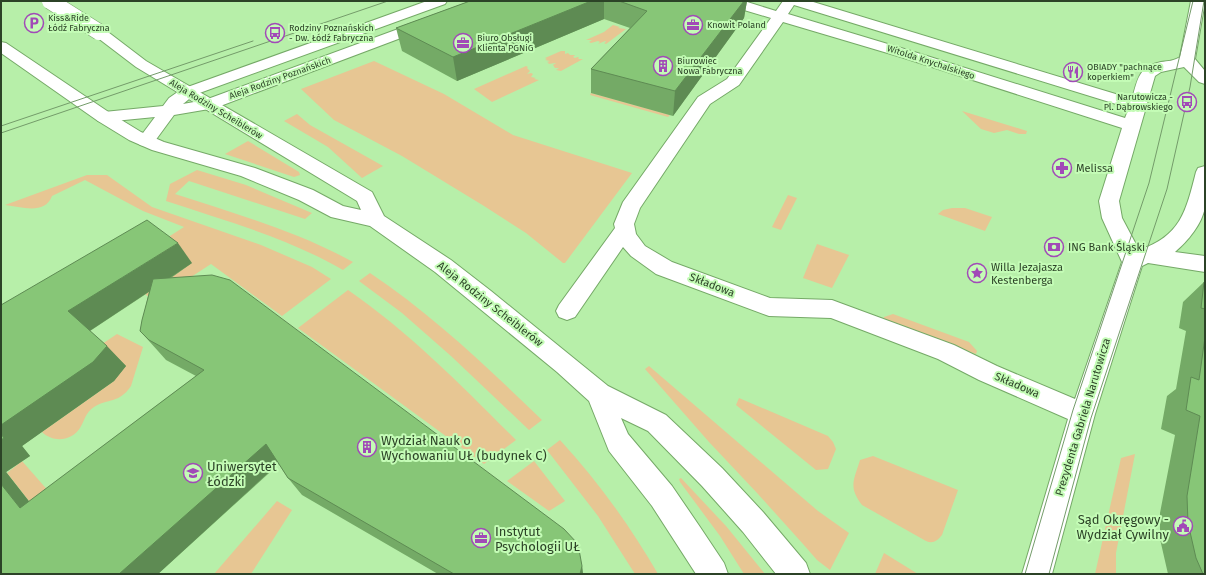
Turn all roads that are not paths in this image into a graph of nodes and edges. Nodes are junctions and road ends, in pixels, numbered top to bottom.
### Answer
1 (50, 1) edge
2 (440, 1) edge
3 (729, 1) edge
4 (796, 1) edge
5 (1198, 1) edge
6 (785, 8) edge
7 (436, 20) edge
8 (1, 46) edge
9 (1187, 59) junction
10 (1205, 62) edge
11 (1205, 67) edge
12 (1205, 79) edge
13 (188, 92) junction
14 (1138, 106) junction
15 (215, 108) junction
16 (168, 111) junction
17 (104, 117) junction
18 (1132, 126) junction
19 (146, 141) junction
20 (1205, 172) edge
21 (376, 220) junction
22 (624, 230) junction
23 (1139, 258) junction
24 (1205, 264) edge
25 (567, 311) dead end
26 (599, 394) junction
27 (1082, 414) junction
28 (713, 574) edge
29 (796, 574) edge
30 (1037, 574) edge

1 - 13 street, Aleja Rodziny Scheiblerów, bridge
2 - 13 street, Aleja Rodziny Poznańskich
3 - 6 street, Witolda Knychalskiego
4 - 14 street, Witolda Knychalskiego
5 - 9 street
6 - 18 street, Witolda Knychalskiego
6 - 22 street
7 - 15 street, Aleja Rodziny Poznańskich
8 - 17 street, Aleja Rodziny Scheiblerów
9 - 10 street
9 - 11 street
9 - 12 street
9 - 14 street
13 - 15 street, Aleja Rodziny Scheiblerów
13 - 16 street, Aleja Rodziny Poznańskich
14 - 18 street
15 - 16 street, Aleja Rodziny Poznańskich
15 - 21 street, Aleja Rodziny Scheiblerów
16 - 17 street
16 - 19 street
17 - 19 street, Aleja Rodziny Scheiblerów
18 - 23 street
19 - 21 street, Aleja Rodziny Scheiblerów
20 - 23 street
21 - 26 street, Aleja Rodziny Scheiblerów
22 - 25 street
22 - 27 street, Składowa
23 - 24 street
23 - 27 street, Prezydenta Gabriela Narutowicza
26 - 28 street, Aleja Rodziny Scheiblerów
26 - 29 street, Aleja Rodziny Scheiblerów
27 - 30 street, Prezydenta Gabriela Narutowicza

